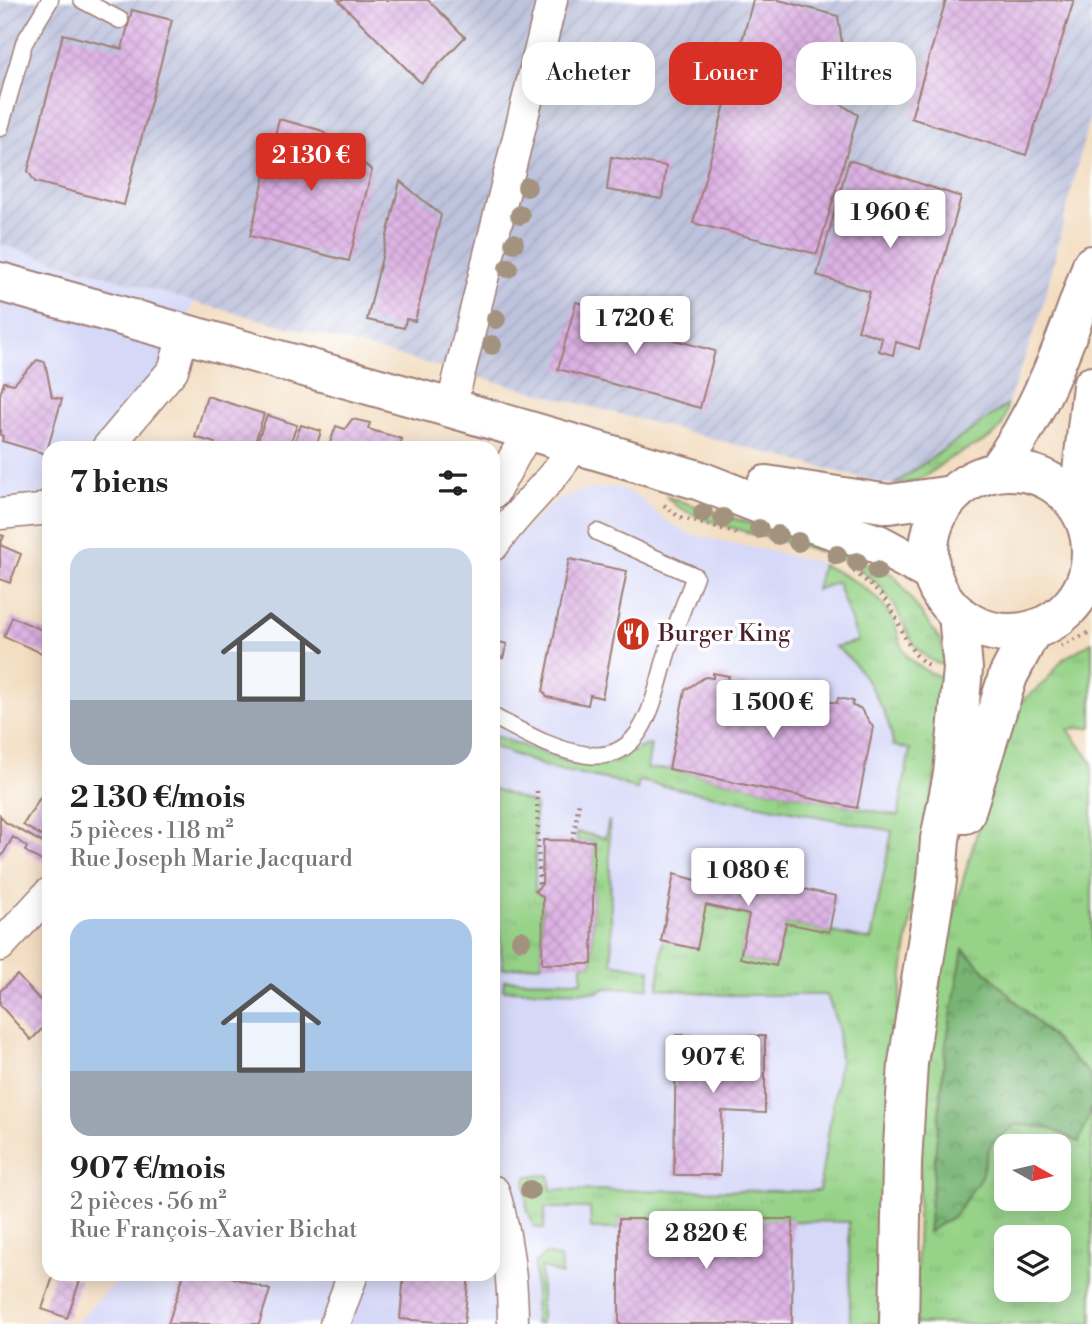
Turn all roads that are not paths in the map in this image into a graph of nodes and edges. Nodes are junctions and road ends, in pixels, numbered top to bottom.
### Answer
1 (50, 0) edge
2 (82, 0) edge
3 (552, 0) edge
4 (120, 20) dead end
5 (0, 128) edge
6 (1092, 265) edge
7 (0, 282) edge
8 (184, 333) junction
9 (1092, 386) edge
10 (451, 408) junction
11 (528, 432) junction
12 (113, 441) edge
13 (574, 445) junction
14 (996, 472) junction
15 (702, 481) junction
16 (500, 482) edge
17 (952, 495) junction
18 (42, 509) edge
19 (0, 514) edge
20 (1086, 521) edge
21 (597, 532) dead end
22 (500, 537) edge
23 (932, 573) junction
24 (958, 614) junction
25 (1067, 627) edge
26 (500, 720) edge
27 (937, 880) junction
28 (42, 901) edge
29 (0, 946) edge
30 (500, 1214) edge
31 (350, 1281) edge
32 (335, 1324) edge
33 (513, 1324) edge
34 (899, 1324) edge

1 - 5 lane
2 - 4 lane
3 - 10 street
6 - 14 main road
7 - 8 main road
8 - 10 main road
8 - 12 street
9 - 20 main road
10 - 11 main road
11 - 13 main road
11 - 16 street
13 - 15 main road
13 - 22 street
14 - 17 main road
14 - 20 main road
15 - 17 main road
15 - 23 main road
17 - 23 main road
18 - 19 street
20 - 25 main road
21 - 26 lane
23 - 24 main road
24 - 25 main road
24 - 27 main road
25 - 27 main road
27 - 34 main road
28 - 29 street
30 - 33 street
31 - 32 street

